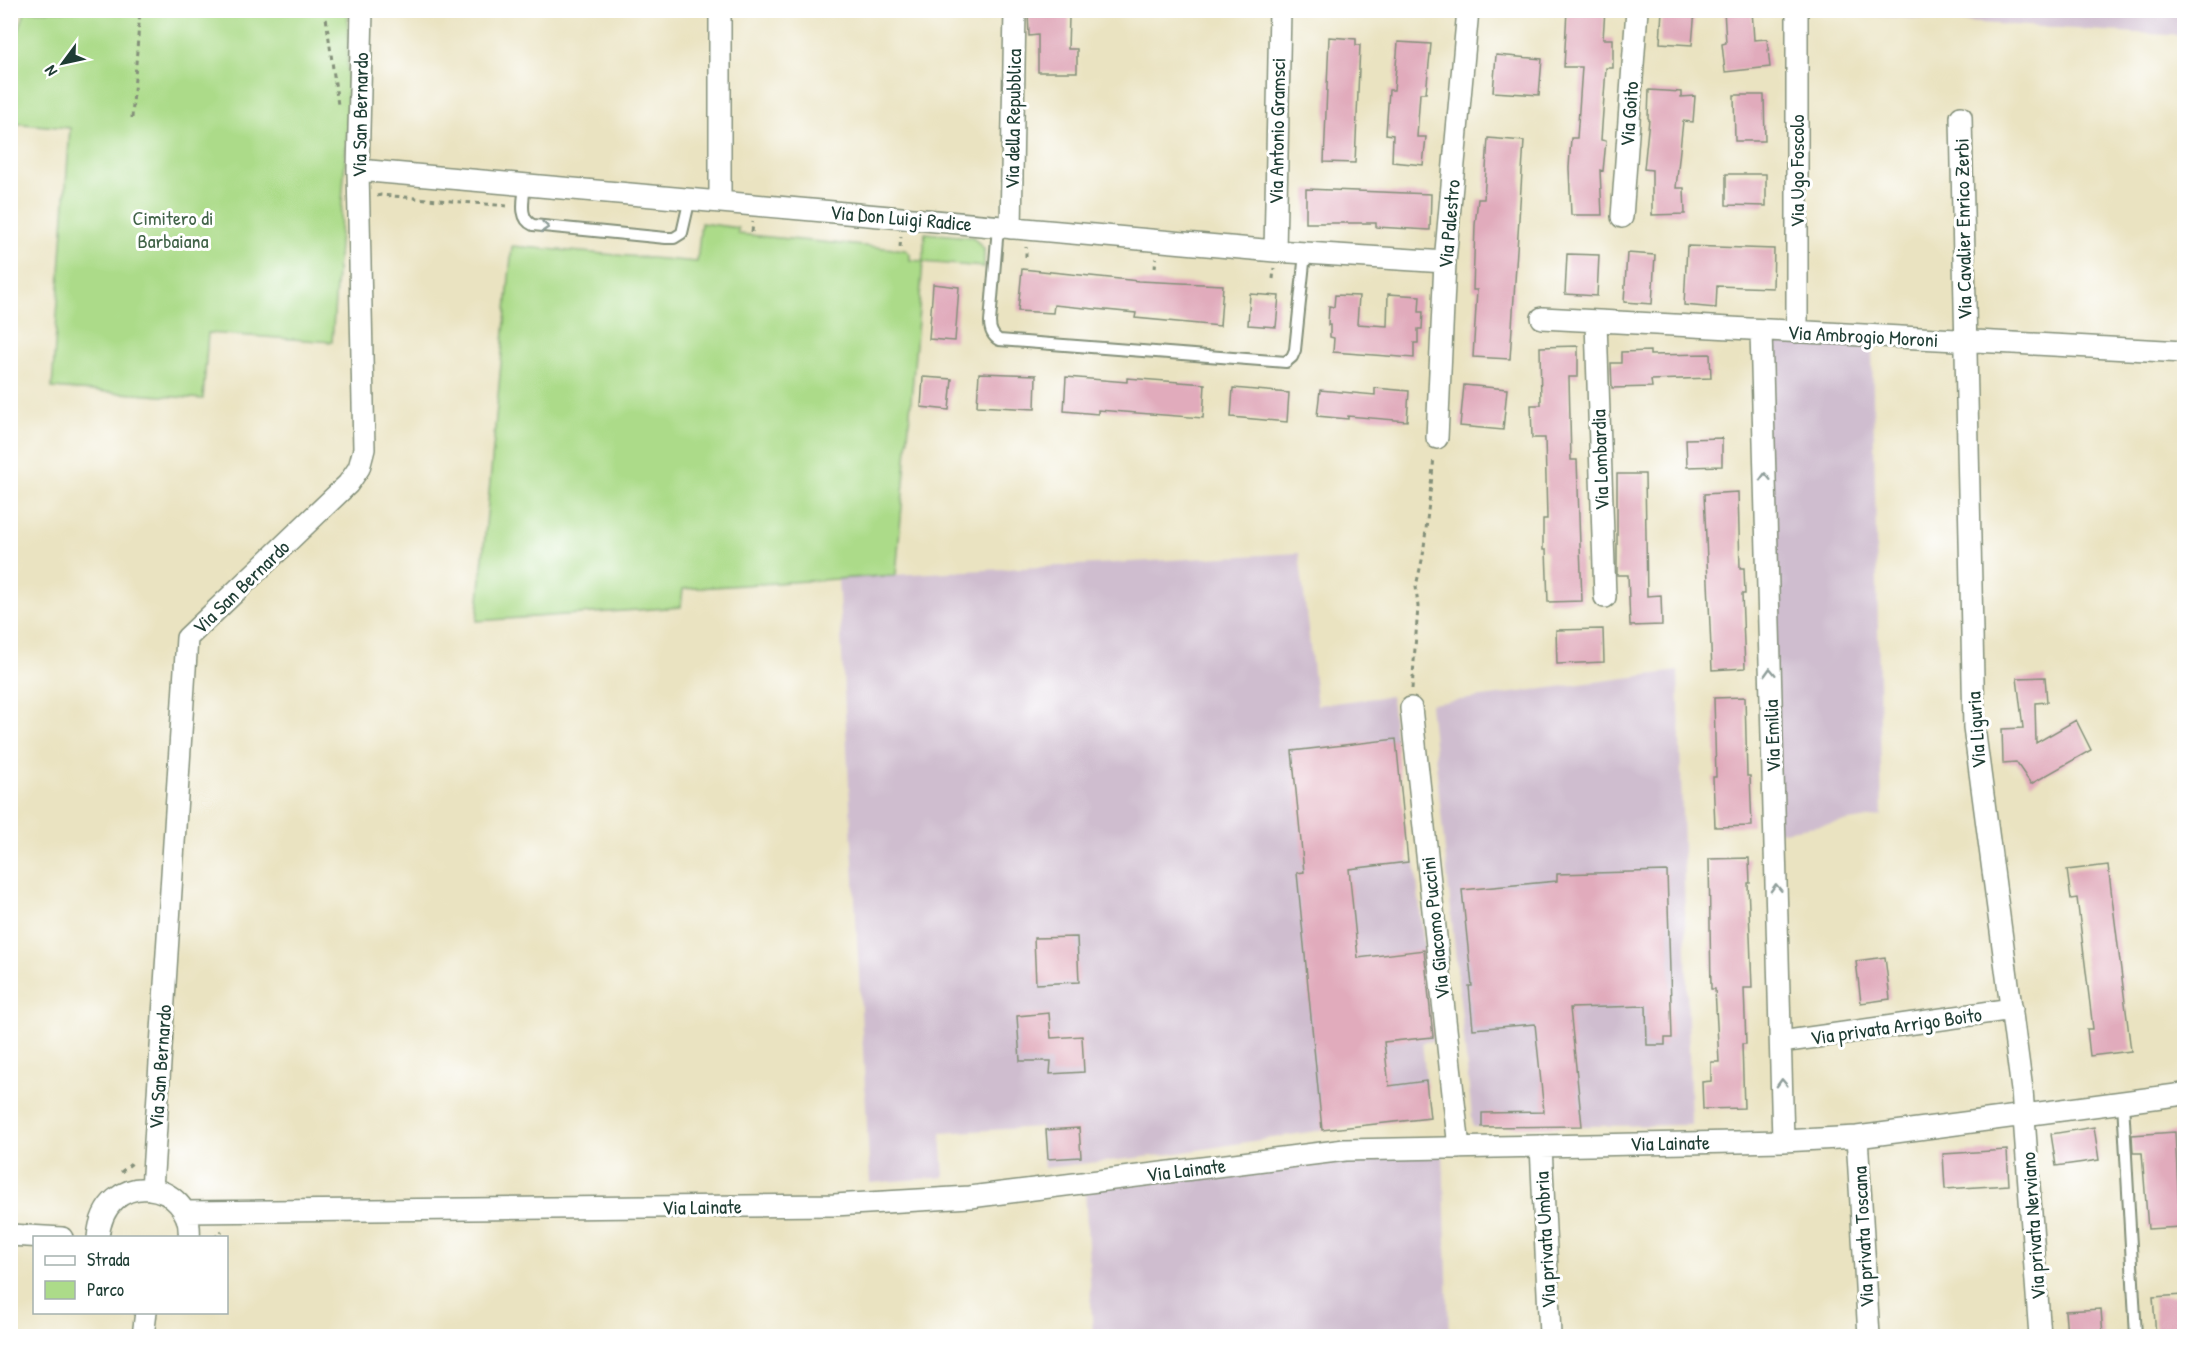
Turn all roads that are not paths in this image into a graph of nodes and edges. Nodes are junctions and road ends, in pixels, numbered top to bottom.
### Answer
1 (362, 10) edge
2 (720, 10) edge
3 (1015, 10) edge
4 (1280, 10) edge
5 (1468, 10) edge
6 (1637, 10) edge
7 (1797, 10) edge
8 (1961, 117) dead end
9 (358, 170) junction
10 (525, 184) junction
11 (690, 198) junction
12 (720, 201) junction
13 (1622, 217) dead end
14 (1004, 227) junction
15 (1275, 251) junction
16 (1305, 253) junction
17 (1444, 262) junction
18 (1542, 318) dead end
19 (1596, 322) junction
20 (1761, 330) junction
21 (1797, 332) junction
22 (1965, 341) junction
23 (2184, 352) edge
24 (1437, 438) road end
25 (1605, 597) dead end
26 (1411, 708) road end
27 (2012, 1009) junction
28 (1780, 1042) junction
29 (2184, 1094) edge
30 (2123, 1102) junction
31 (2025, 1115) junction
32 (1857, 1137) junction
33 (1783, 1141) junction
34 (1541, 1146) junction
35 (1459, 1148) junction
36 (152, 1189) junction
37 (185, 1212) junction
38 (10, 1235) edge
39 (33, 1236) edge
40 (98, 1236) edge
41 (189, 1236) edge
42 (146, 1314) edge
43 (1550, 1335) dead end
44 (143, 1336) edge
45 (1869, 1336) edge
46 (2040, 1336) edge
47 (2136, 1336) edge

1 - 9 street, Via San Bernardo
2 - 12 street
3 - 14 street, Via della Repubblica
4 - 15 street, Via Antonio Gramsci
5 - 17 street, Via Palestro
6 - 13 street, Via Goito
7 - 21 street, Via Ugo Foscolo
8 - 22 street, Via Cavalier Enrico Zerbi
9 - 10 street, Via Don Luigi Radice
9 - 36 street, Via San Bernardo
10 - 11 street, Via Don Luigi Radice
10 -> 11 lane
11 - 12 street, Via Don Luigi Radice
12 - 14 street, Via Don Luigi Radice
14 - 15 street, Via Don Luigi Radice
14 - 16 lane
15 - 16 street, Via Don Luigi Radice
16 - 17 street, Via Don Luigi Radice
17 - 24 street, Via Palestro
18 - 19 street, Via Ambrogio Moroni
19 - 20 street, Via Ambrogio Moroni
19 - 25 street, Via Lombardia
20 - 21 street, Via Ambrogio Moroni
28 -> 20 street, Via Emilia
21 - 22 street, Via Ambrogio Moroni
22 - 23 street, Via Ambrogio Moroni
22 - 27 street, Via Liguria
26 - 35 street, Via Giacomo Puccini
27 - 28 street, Via privata Arrigo Boito
27 - 31 street, Via Liguria
33 -> 28 street, Via Emilia
29 - 30 street, Via Lainate
30 - 31 street, Via Lainate
30 - 47 lane
31 - 32 street, Via Lainate
31 - 46 street, Via privata Nerviano
32 - 33 street, Via Lainate
32 - 45 street, Via privata Toscana
33 - 34 street, Via Lainate
34 - 35 street, Via Lainate
34 - 43 street, Via privata Umbria
35 - 37 street, Via Lainate
36 - 37 street
36 - 40 street
37 - 41 street
38 - 39 street
42 - 44 street

